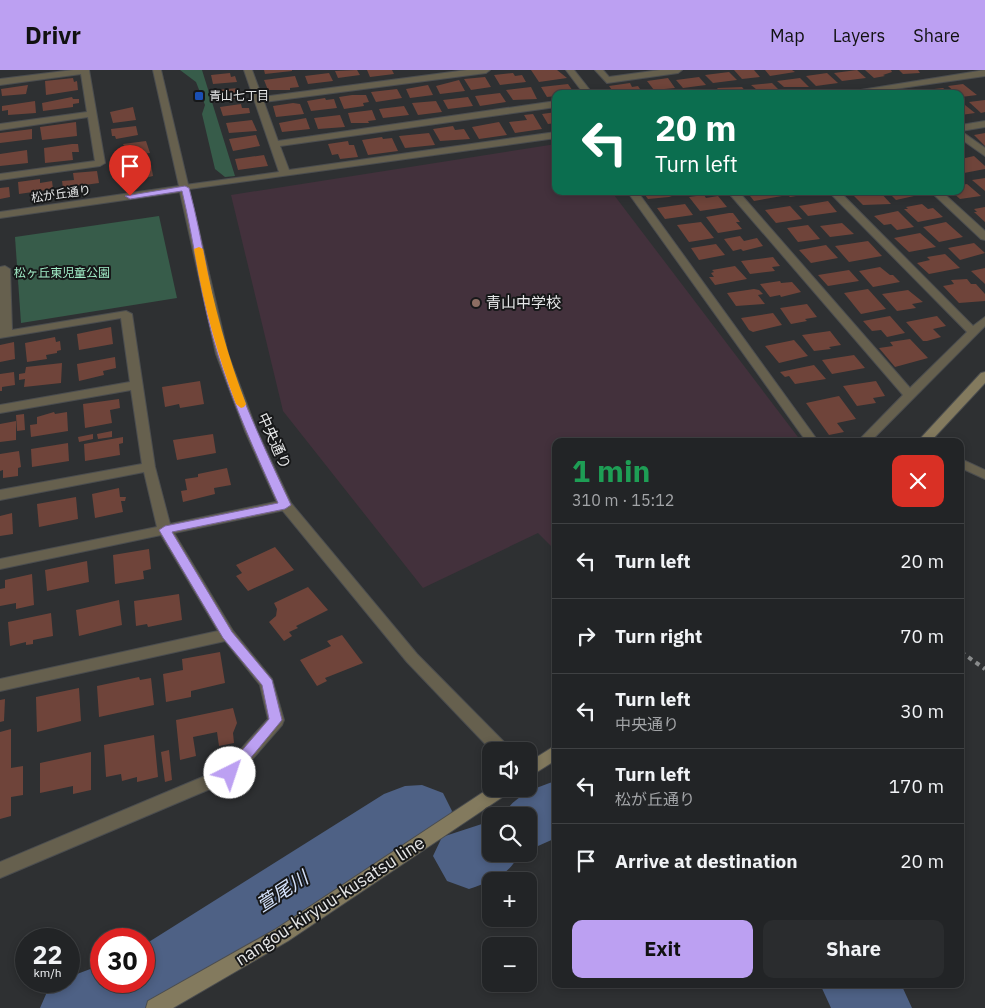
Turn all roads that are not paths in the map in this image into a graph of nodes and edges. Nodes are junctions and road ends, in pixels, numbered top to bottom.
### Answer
1 (85, 70) edge
2 (157, 70) edge
3 (248, 70) edge
4 (486, 70) edge
5 (570, 70) edge
6 (599, 70) edge
7 (678, 70) edge
8 (980, 72) edge
9 (0, 82) edge
10 (902, 85) junction
11 (586, 90) edge
12 (868, 90) edge
13 (908, 90) edge
14 (259, 100) junction
15 (552, 105) edge
16 (92, 114) junction
17 (985, 124) edge
18 (0, 127) edge
19 (964, 128) edge
20 (552, 136) edge
21 (964, 136) edge
22 (275, 144) junction
23 (985, 153) edge
24 (285, 174) junction
25 (0, 176) edge
26 (185, 188) junction
27 (635, 195) edge
28 (735, 195) edge
29 (837, 195) edge
30 (939, 195) edge
31 (0, 215) edge
32 (985, 237) edge
33 (0, 270) edge
34 (985, 320) edge
35 (973, 332) junction
36 (3, 334) edge
37 (985, 376) edge
38 (136, 386) junction
39 (910, 395) junction
40 (0, 409) edge
41 (810, 438) edge
42 (867, 438) edge
43 (927, 438) edge
44 (964, 464) edge
45 (149, 467) junction
46 (985, 475) edge
47 (0, 496) edge
48 (285, 505) junction
49 (165, 530) junction
50 (0, 564) edge
51 (228, 635) junction
52 (0, 685) edge
53 (493, 742) edge
54 (552, 755) edge
55 (537, 765) edge
56 (489, 797) edge
57 (0, 870) edge
58 (155, 1008) edge

1 - 9 street
1 - 16 street
2 - 26 street, 中央通り
3 - 14 street
4 - 14 street
5 - 11 street
6 - 7 street
8 - 10 street
10 - 12 street
10 - 13 street
14 - 22 street
15 - 22 street
16 - 18 street
16 - 25 street
17 - 19 street
20 - 24 street, 松が丘通り
21 - 23 street
22 - 24 street
24 - 26 street, 松が丘通り
26 - 31 street, 松が丘通り
26 - 48 street, 中央通り
27 - 41 street
28 - 39 street
29 - 35 street
30 - 32 street
33 - 36 street
34 - 35 street
35 - 39 street
36 - 38 street
37 - 43 main road
38 - 40 street
38 - 45 street
39 - 42 street
44 - 46 street
45 - 47 street
45 - 49 street
48 - 49 street
48 - 53 street, 中央通り
49 - 50 street
49 - 51 street
51 - 52 street
51 - 57 street
54 - 55 main road
56 - 58 main road, nangou-kiryuu-kusatsu line

